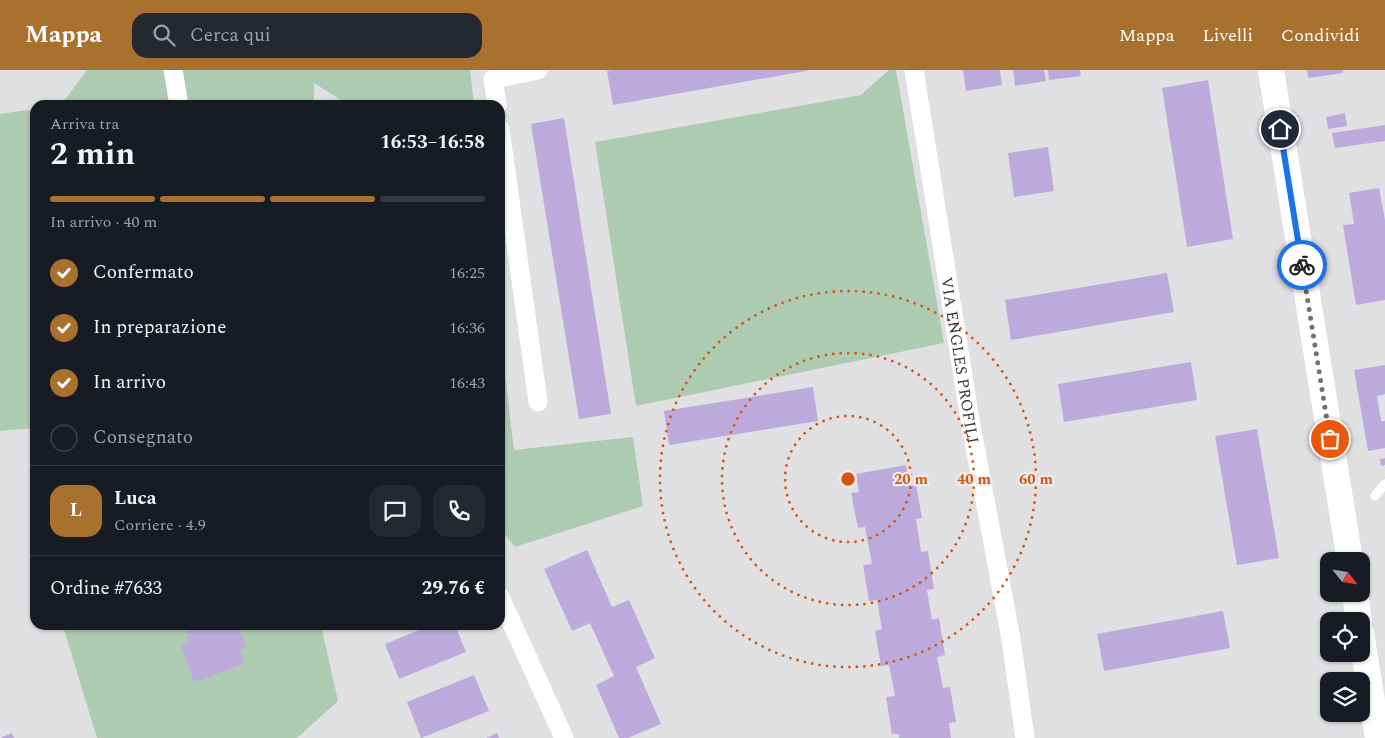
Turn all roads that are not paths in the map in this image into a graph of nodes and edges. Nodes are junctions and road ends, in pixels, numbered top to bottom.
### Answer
1 (173, 70) edge
2 (538, 70) edge
3 (913, 70) edge
4 (1271, 70) edge
5 (178, 100) edge
6 (496, 100) edge
7 (505, 165) edge
8 (538, 402) dead end
9 (1385, 484) edge
10 (1375, 496) dead end
11 (1349, 552) edge
12 (505, 608) edge
13 (1366, 662) edge
14 (564, 738) edge
15 (1025, 738) edge
16 (1378, 738) edge

1 - 5 street
2 - 6 street
3 - 15 street, VIA ENGLES PROFILI
4 - 11 main road
7 - 8 street
9 - 10 lane
12 - 14 street
13 - 16 main road

